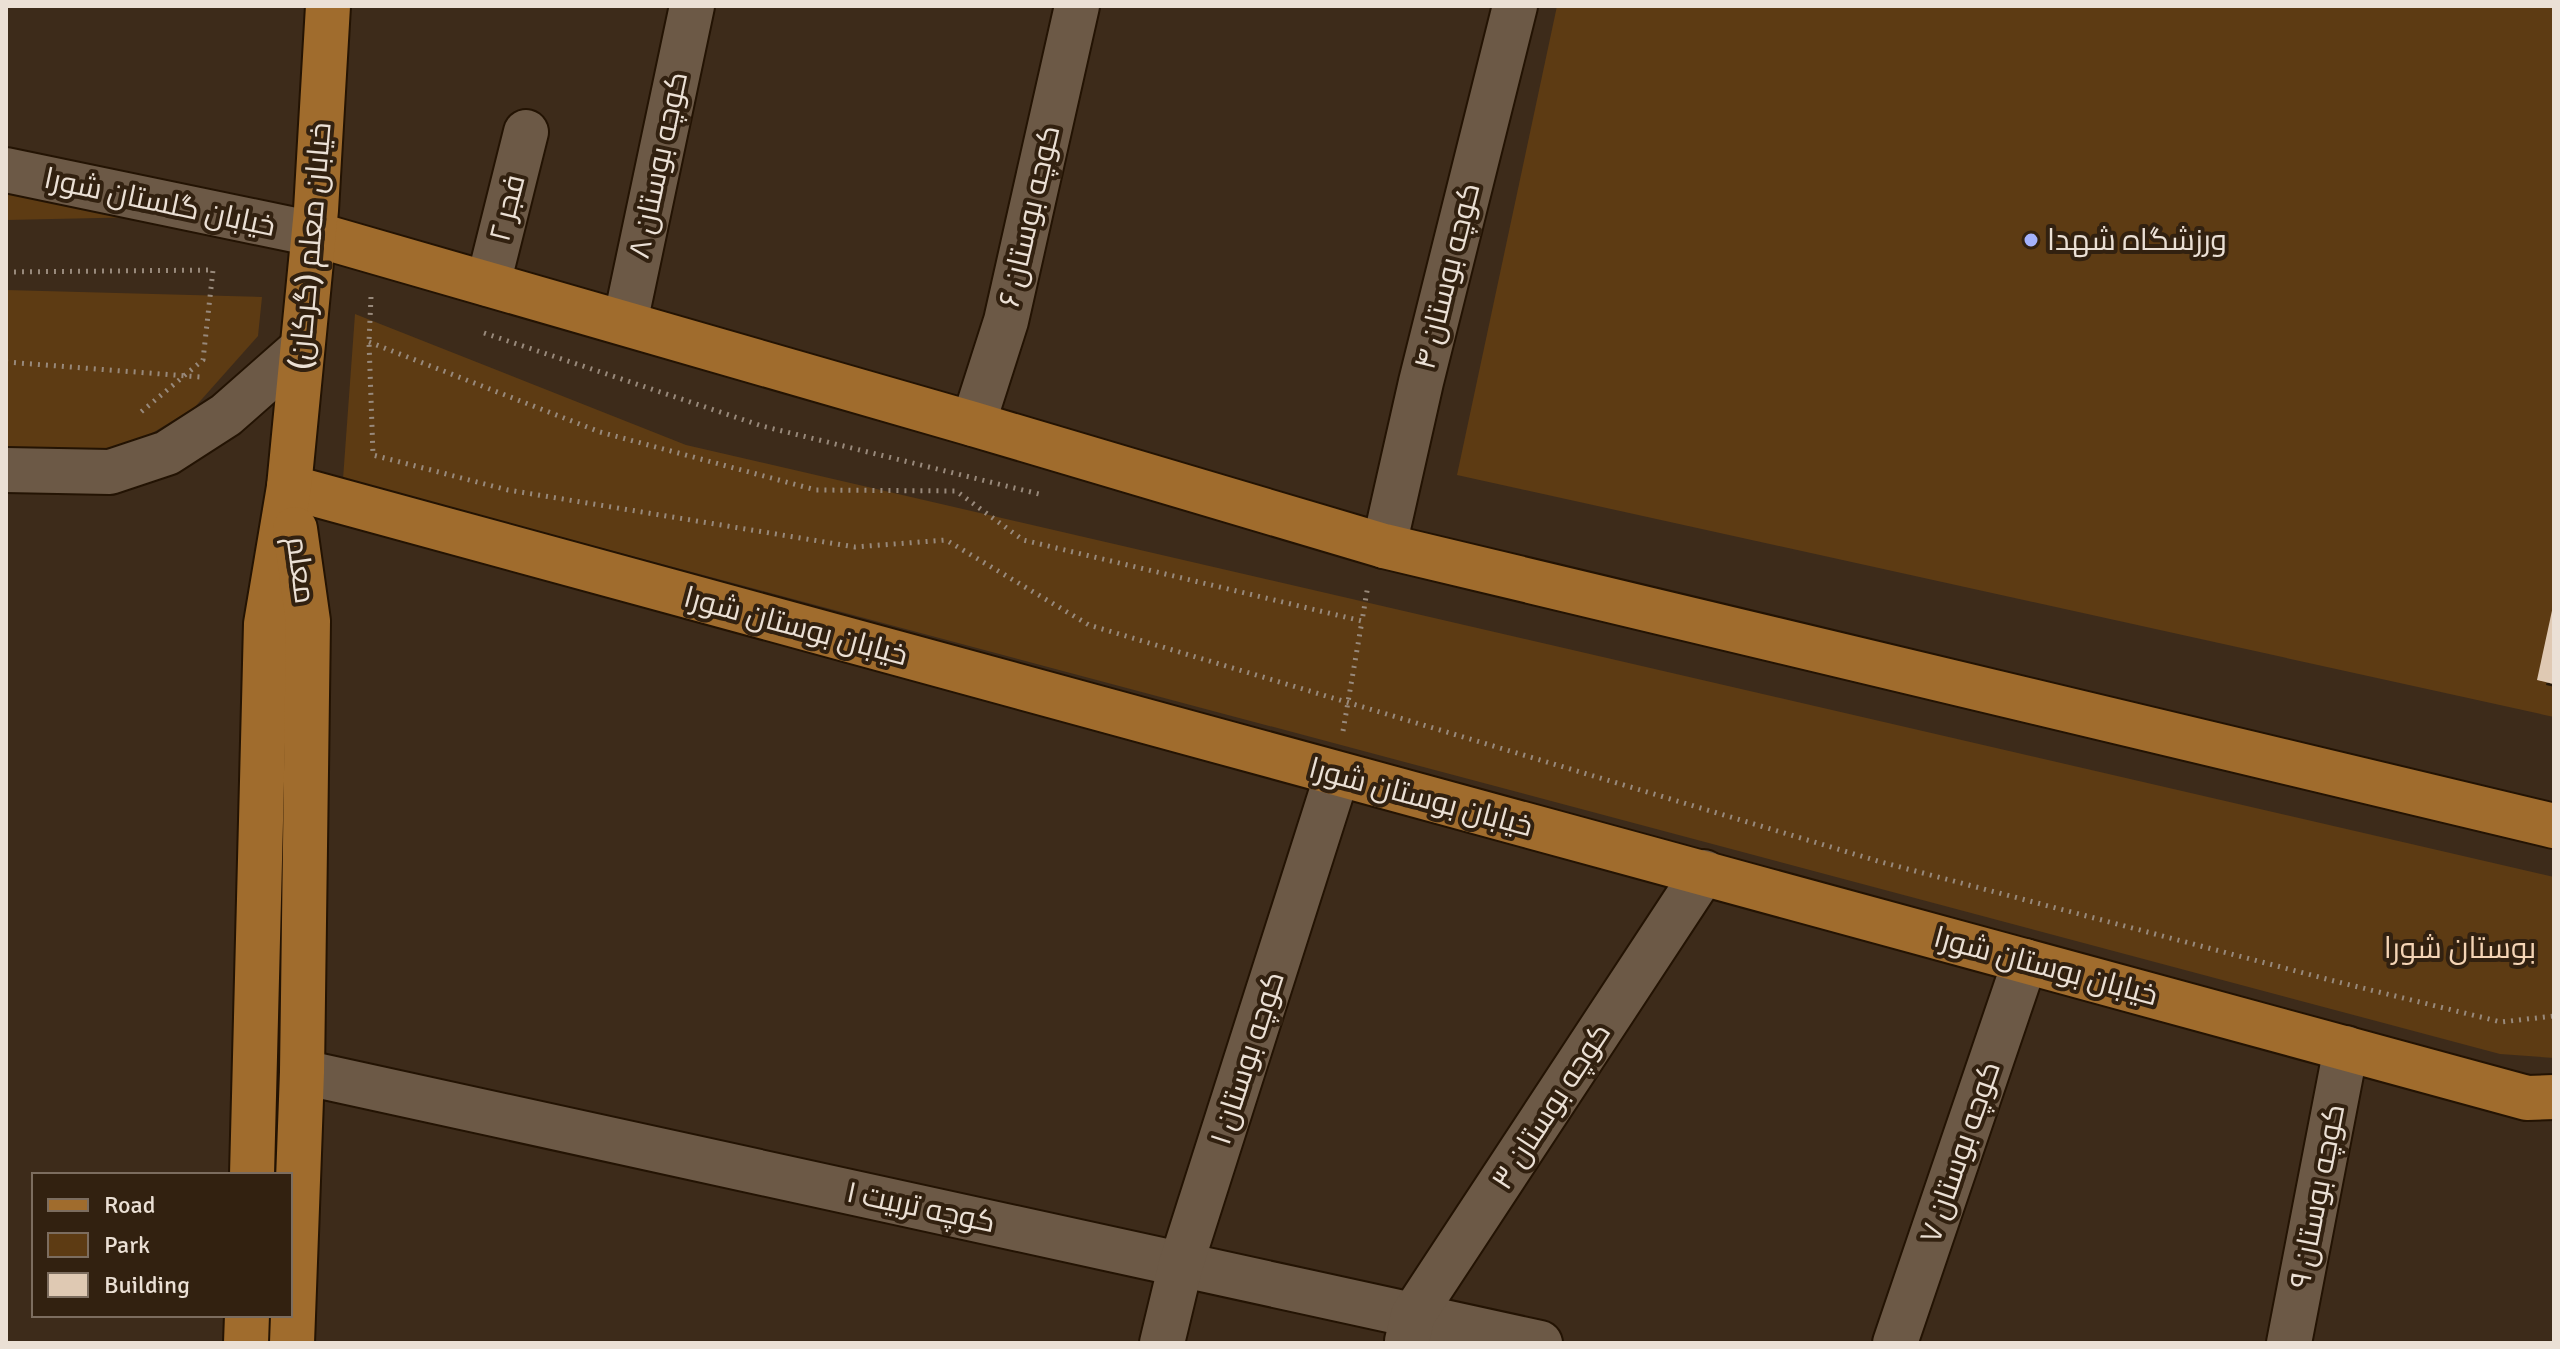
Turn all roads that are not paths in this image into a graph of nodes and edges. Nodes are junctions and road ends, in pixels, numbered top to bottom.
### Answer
1 (328, 6) edge
2 (692, 6) edge
3 (1077, 6) edge
4 (1515, 6) edge
5 (526, 132) dead end
6 (6, 170) edge
7 (314, 234) junction
8 (488, 284) junction
9 (625, 323) junction
10 (301, 349) junction
11 (973, 424) junction
12 (6, 470) edge
13 (289, 487) junction
14 (1377, 561) junction
15 (1337, 775) junction
16 (2554, 826) edge
17 (1704, 872) junction
18 (2025, 961) junction
19 (2346, 1048) junction
20 (302, 1072) junction
21 (2554, 1097) edge
22 (252, 1173) edge
23 (1181, 1264) junction
24 (247, 1317) edge
25 (1410, 1329) edge
26 (246, 1343) edge
27 (292, 1343) edge
28 (1162, 1343) edge
29 (1540, 1343) edge
30 (1895, 1343) edge
31 (2289, 1343) edge

1 - 7 main road, خیابان معلم (گرکان)
2 - 9 street, کوچه بوستان ۸
3 - 11 street, کوچه بوستان ۶
4 - 14 street, کوچه بوستان ۴
5 - 8 street, فجر ۲
6 - 7 street, خیابان گلستان شورا
7 - 8 main road
7 - 10 main road, خیابان معلم (گرکان)
8 - 9 main road
9 - 11 main road
10 - 12 street
10 - 13 main road, خیابان معلم (گرکان)
11 - 14 main road
13 - 15 main road, خیابان بوستان شورا
13 - 20 main road, معلم
13 - 22 main road, معلم
14 - 16 main road
15 - 17 main road, خیابان بوستان شورا
15 - 23 street, کوچه بوستان ۱
17 - 18 main road, خیابان بوستان شورا
17 - 25 street, کوچه بوستان ۳
18 - 19 main road, خیابان بوستان شورا
18 - 30 street, کوچه بوستان ۷
19 - 21 main road, خیابان بوستان شورا
19 - 31 street, کوچه بوستان ۹
20 - 23 street, کوچه تربیت ۱
20 - 27 main road, معلم
23 - 25 street, کوچه تربیت ۱
23 - 28 street, کوچه بوستان ۱
24 - 26 main road
25 - 29 street, کوچه تربیت ۱

